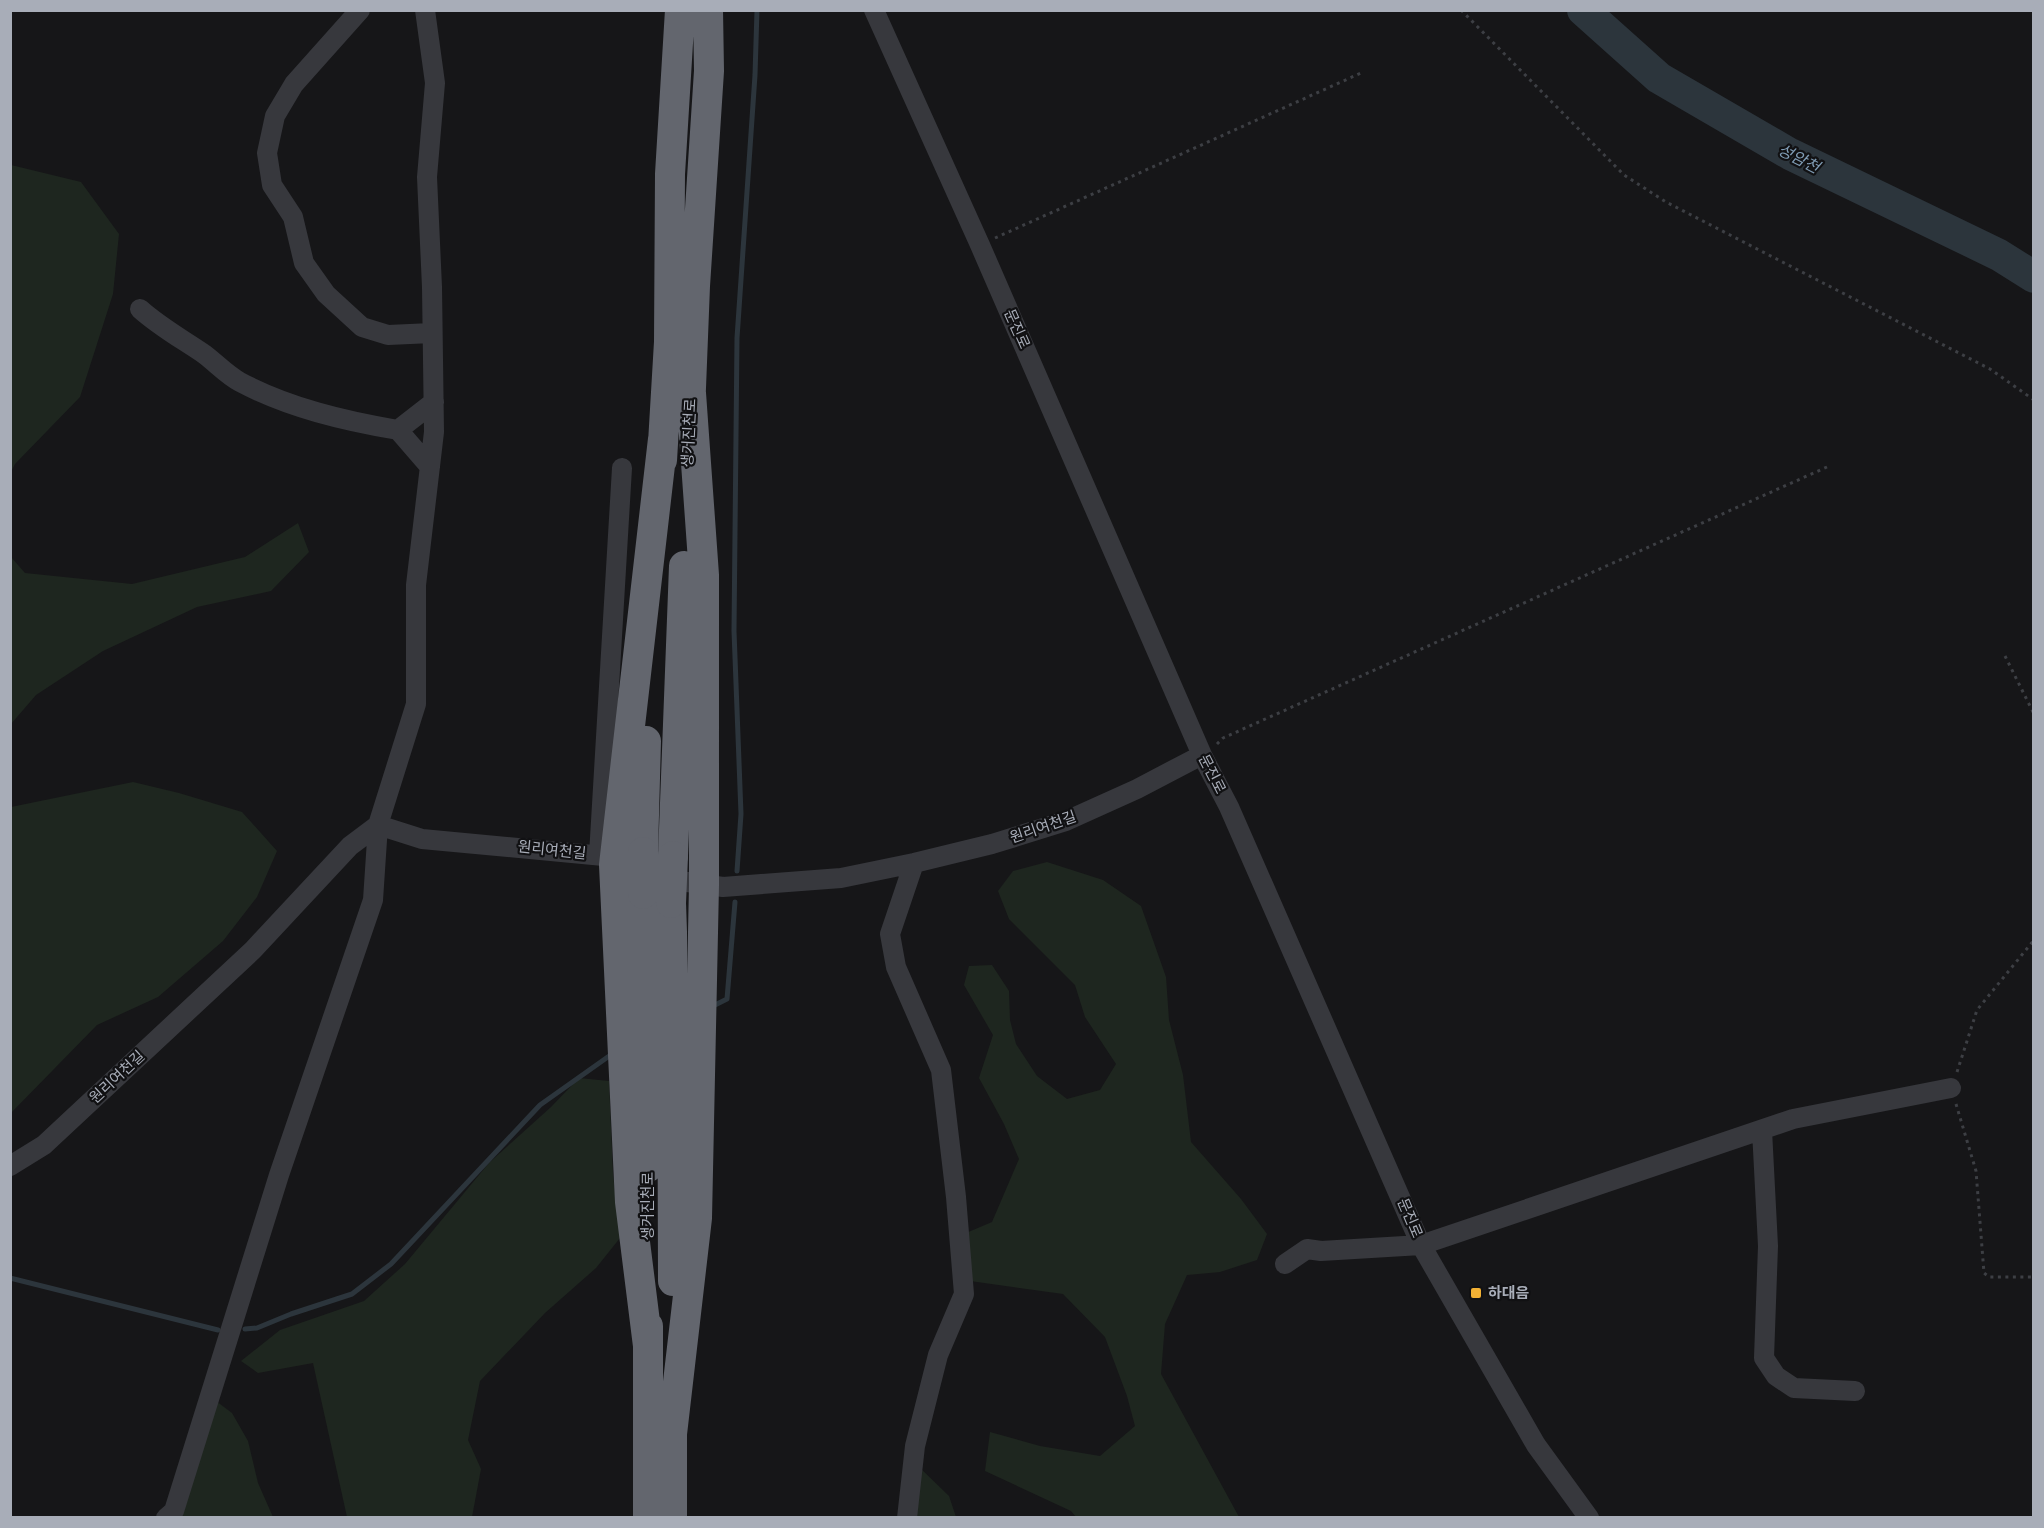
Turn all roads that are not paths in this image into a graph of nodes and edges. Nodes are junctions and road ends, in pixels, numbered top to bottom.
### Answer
1 (360, 10) edge
2 (425, 10) edge
3 (680, 10) edge
4 (708, 10) edge
5 (874, 10) edge
6 (140, 309) dead end
7 (432, 333) junction
8 (691, 393) junction
9 (434, 402) junction
10 (398, 430) junction
11 (663, 439) junction
12 (430, 467) junction
13 (622, 468) dead end
14 (1202, 755) junction
15 (378, 825) junction
16 (607, 856) junction
17 (914, 863) junction
18 (704, 885) junction
19 (657, 899) junction
20 (1952, 1088) road end
21 (1762, 1130) junction
22 (10, 1166) edge
23 (1421, 1245) junction
24 (1285, 1264) dead end
25 (648, 1346) junction
26 (1855, 1391) dead end
27 (672, 1434) junction
28 (166, 1518) edge
29 (648, 1518) edge
30 (672, 1518) edge
31 (907, 1518) edge
32 (1588, 1518) edge

1 - 7 street
2 - 7 street
3 - 11 highway, 생거진천로
4 - 8 highway, 생거진천로
5 - 14 street, 문진로
6 - 10 street
7 - 9 street
8 - 18 highway
8 - 19 highway, 생거진천로, bridge
9 - 10 street
9 - 12 street
10 - 12 street
11 - 16 highway
11 - 19 highway, 생거진천로, bridge
12 - 15 street
13 - 16 street
14 - 17 street, 원리여천길
14 - 23 street, 문진로
15 - 16 street, 원리여천길
15 - 22 street, 원리여천길
15 - 28 street
16 - 18 street, 원리여천길
16 - 25 highway
17 - 18 street, 원리여천길
17 - 31 street
18 - 27 highway
19 - 25 highway, 생거진천로
19 - 27 highway, 생거진천로
20 - 21 street
21 - 23 street
21 - 26 street
23 - 24 street
23 - 32 street, 문진로
25 - 29 highway, 생거진천로
27 - 30 highway, 생거진천로

